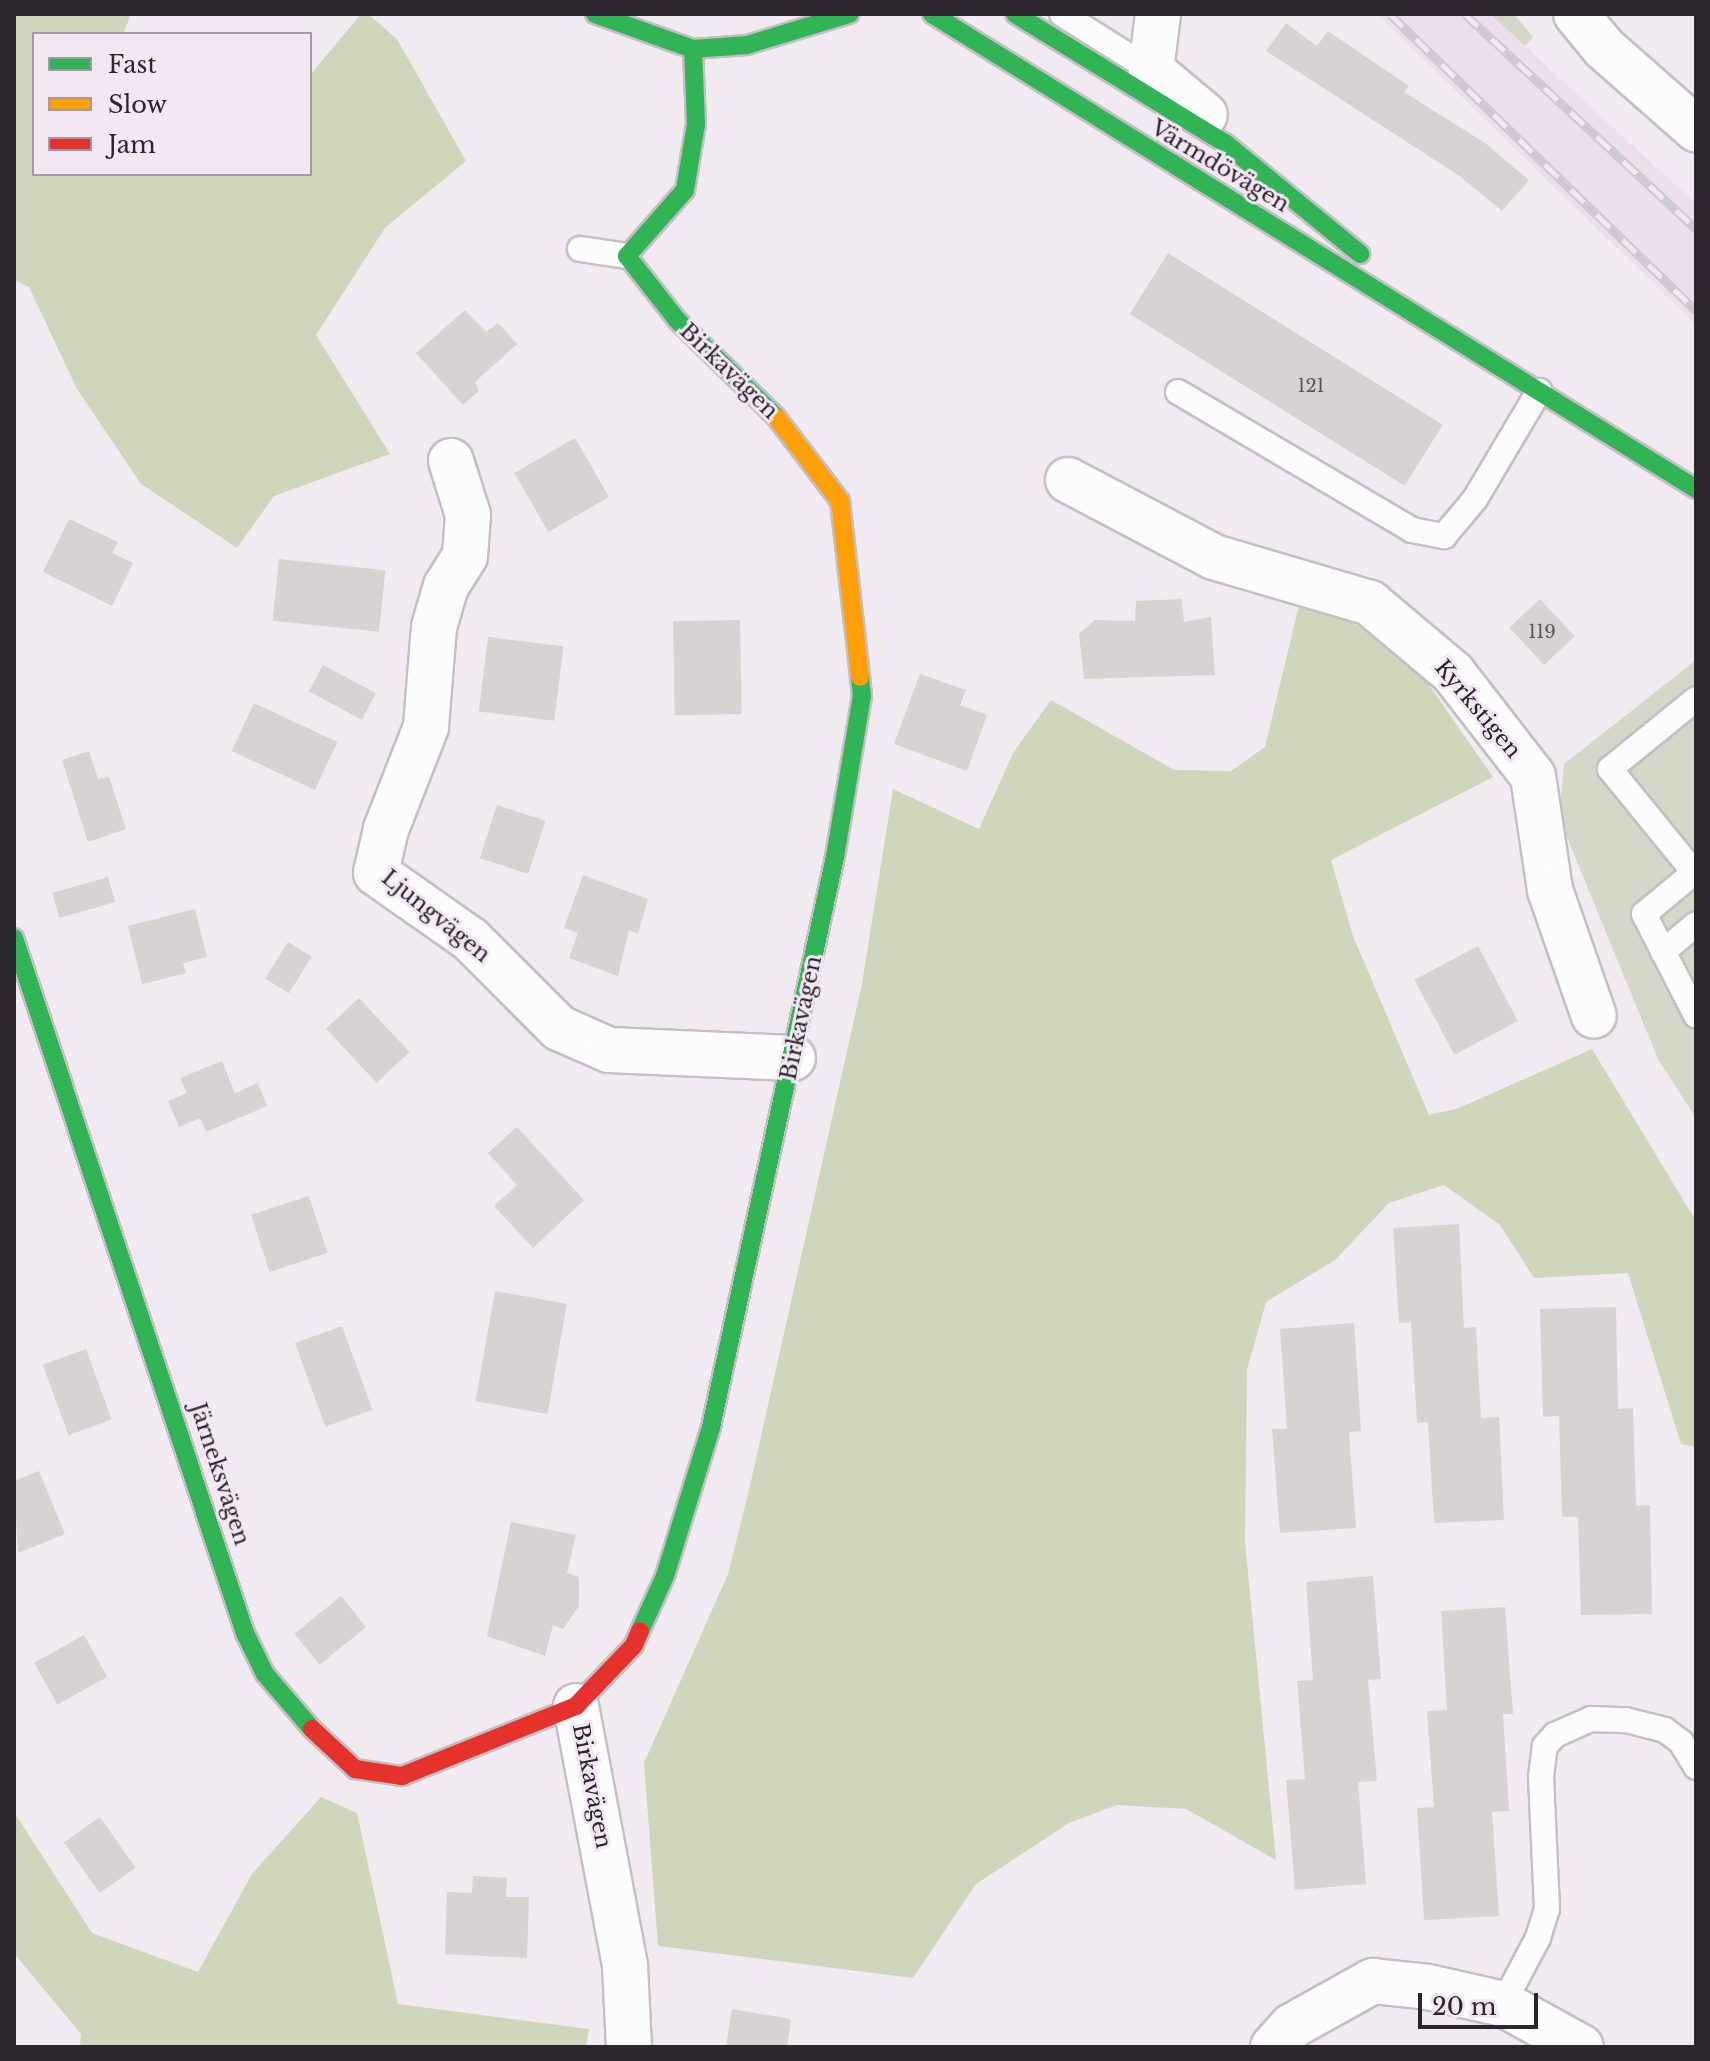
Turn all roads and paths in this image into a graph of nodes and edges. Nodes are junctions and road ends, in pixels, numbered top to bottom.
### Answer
1 (595, 14) edge
2 (849, 14) edge
3 (932, 14) edge
4 (1015, 14) edge
5 (1062, 14) edge
6 (1158, 14) edge
7 (1576, 14) edge
8 (693, 49) junction
9 (1151, 70) junction
10 (1696, 129) edge
11 (1225, 143) junction
12 (580, 249) dead end
13 (627, 256) junction
14 (1485, 357) junction
15 (1539, 391) junction
16 (1178, 392) dead end
17 (451, 461) dead end
18 (1068, 480) dead end
19 (1696, 489) edge
20 (1696, 699) edge
21 (1695, 873) edge
22 (1696, 924) edge
23 (14, 938) edge
24 (1663, 952) junction
25 (1689, 981) edge
26 (1696, 1015) edge
27 (1594, 1016) dead end
28 (793, 1058) junction
29 (576, 1706) junction
30 (1696, 1767) edge
31 (1503, 2004) junction
32 (629, 2047) edge
33 (1273, 2047) edge
34 (1581, 2047) edge

1 - 8 street
2 - 8 street
3 - 14 street, Värmdövägen
4 - 11 street, Värmdövägen
5 - 9 lane
6 - 9 street
7 - 10 street
8 - 13 street
9 - 11 street
11 - 14 street, Värmdövägen
12 - 13 lane
13 - 28 street, Birkavägen
14 - 15 street, Värmdövägen
15 - 16 lane
15 - 19 street, Värmdövägen
17 - 28 street, Ljungvägen
18 - 27 street, Kyrkstigen
20 - 21 lane
21 - 24 lane
22 - 24 lane
23 - 29 street, Järneksvägen
24 - 25 lane
25 - 26 lane
28 - 29 street, Birkavägen
29 - 32 street, Birkavägen
30 - 31 lane
31 - 33 street
31 - 34 street

